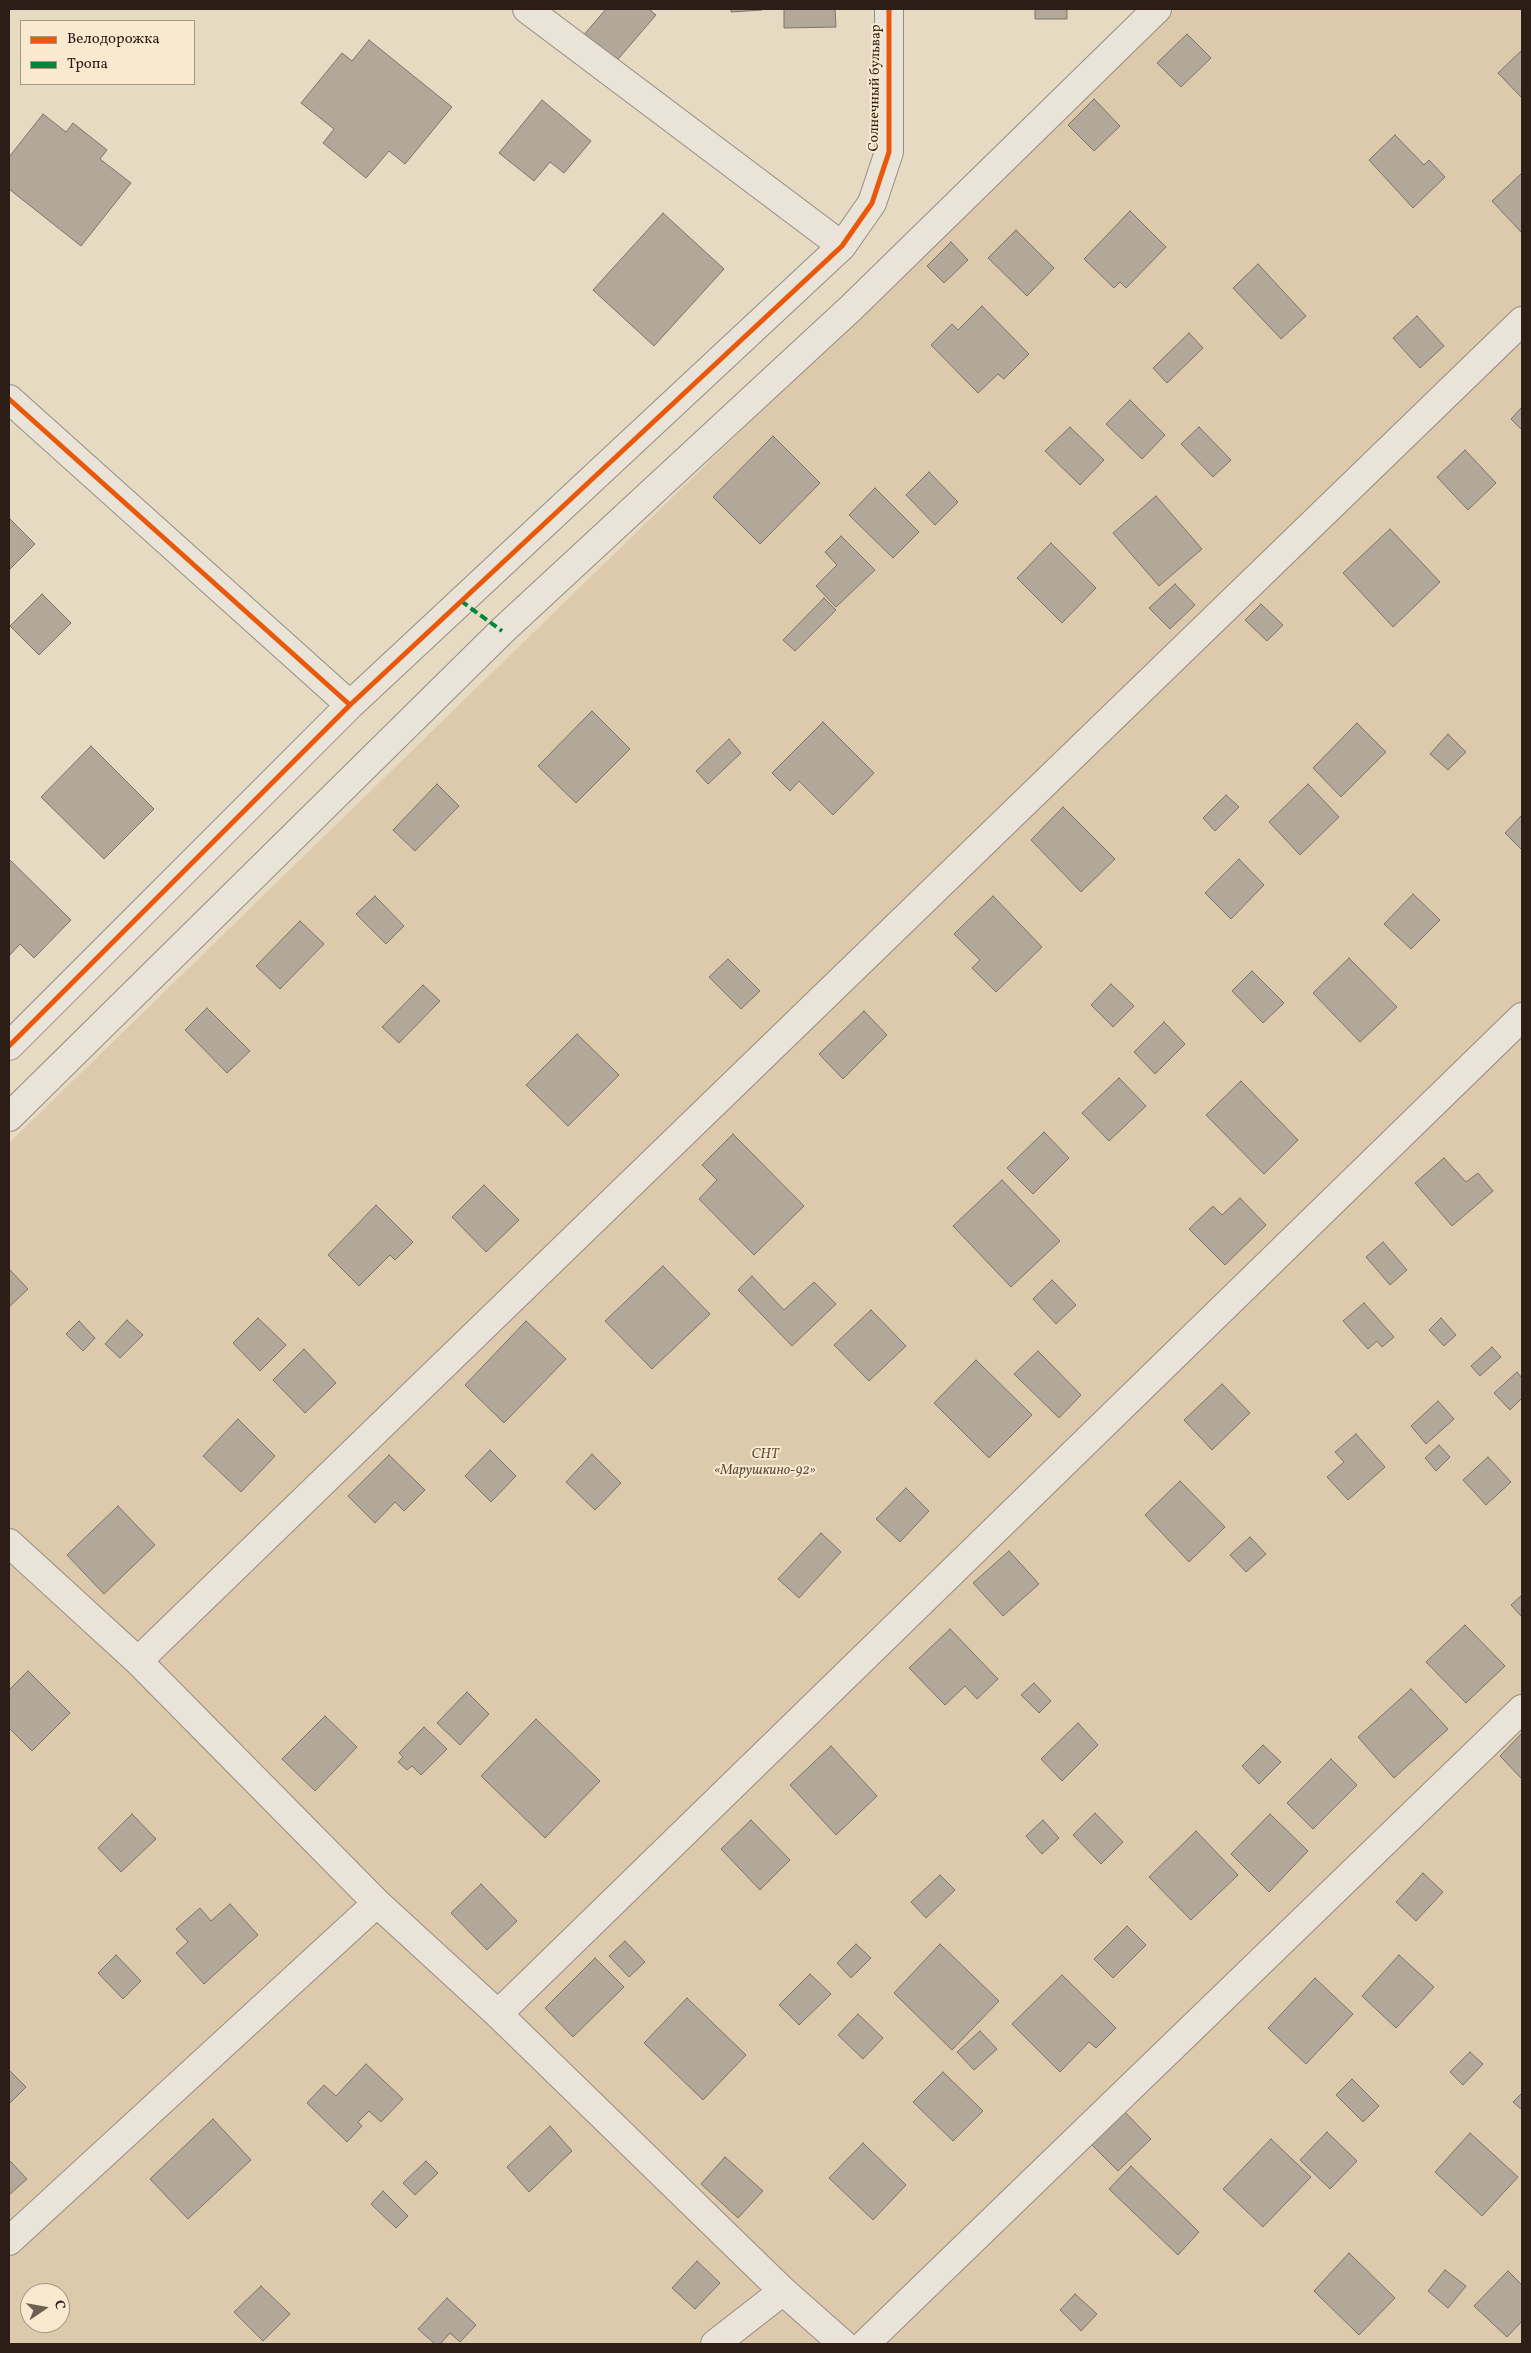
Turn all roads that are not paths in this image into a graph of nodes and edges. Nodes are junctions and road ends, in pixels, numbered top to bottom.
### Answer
1 (527, 9) edge
2 (889, 9) edge
3 (1157, 9) edge
4 (842, 246) junction
5 (1522, 320) edge
6 (9, 399) edge
7 (350, 705) junction
8 (1522, 1017) edge
9 (9, 1046) edge
10 (9, 1117) edge
11 (12, 1551) edge
12 (138, 1661) junction
13 (1522, 1709) edge
14 (377, 1903) junction
15 (498, 2014) junction
16 (9, 2241) edge
17 (783, 2291) junction
18 (715, 2344) edge
19 (844, 2344) edge
20 (865, 2344) edge

1 - 4 street
2 - 4 street, Солнечный бульвар
3 - 10 street
4 - 7 street, Солнечный бульвар
5 - 12 street
6 - 7 street
7 - 9 street, Солнечный бульвар
8 - 15 street
11 - 12 street
12 - 14 street
13 - 20 street
14 - 15 street
14 - 16 street
15 - 17 street
17 - 18 street
17 - 19 street

